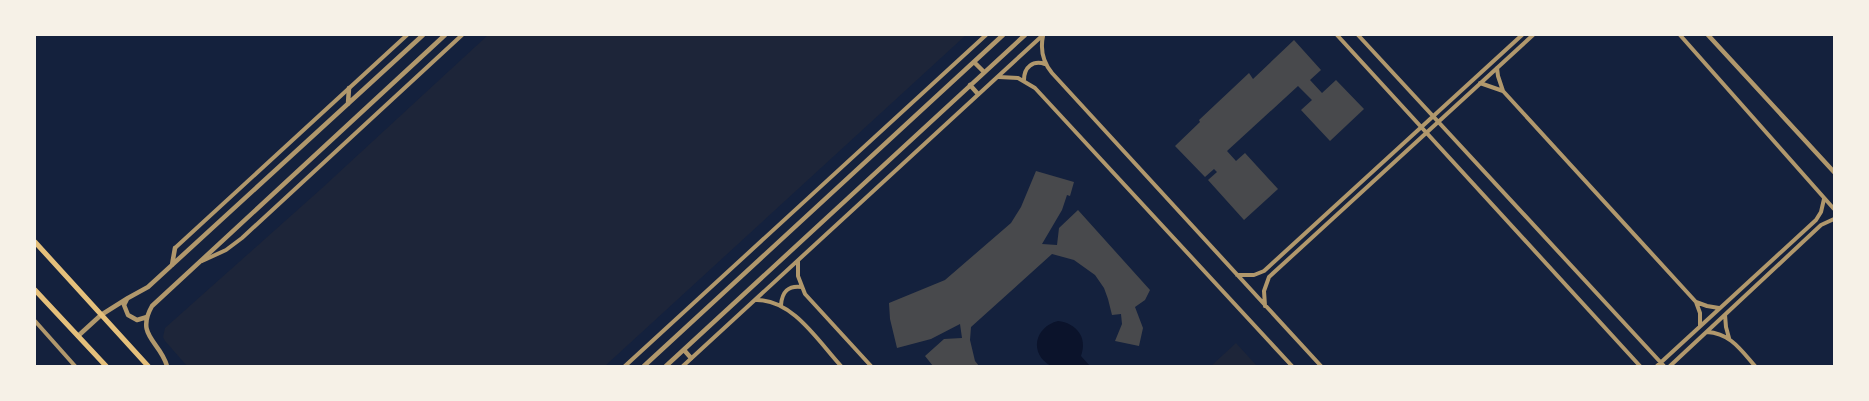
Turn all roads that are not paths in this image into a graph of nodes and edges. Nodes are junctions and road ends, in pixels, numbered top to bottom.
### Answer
1 (407, 35) edge
2 (423, 35) edge
3 (446, 35) edge
4 (462, 35) edge
5 (986, 35) edge
6 (1003, 35) edge
7 (1025, 35) edge
8 (1043, 35) edge
9 (1337, 35) edge
10 (1358, 35) edge
11 (1522, 35) edge
12 (1533, 35) edge
13 (1680, 35) edge
14 (1708, 35) edge
15 (974, 62) junction
16 (1045, 64) junction
17 (1497, 68) junction
18 (984, 72) junction
19 (997, 78) junction
20 (1024, 80) junction
21 (1480, 83) junction
22 (970, 85) junction
23 (349, 88) junction
24 (1503, 91) junction
25 (978, 94) junction
26 (348, 104) junction
27 (1432, 115) junction
28 (1438, 122) junction
29 (1421, 126) junction
30 (1426, 132) junction
31 (1834, 172) edge
32 (1824, 199) junction
33 (1834, 209) edge
34 (1834, 219) edge
35 (35, 242) edge
36 (175, 248) joint
37 (798, 261) junction
38 (197, 263) junction
39 (172, 265) junction
40 (1237, 275) junction
41 (802, 287) junction
42 (35, 290) edge
43 (128, 298) junction
44 (757, 300) junction
45 (1696, 302) junction
46 (781, 305) junction
47 (1265, 306) junction
48 (1719, 308) junction
49 (101, 315) junction
50 (1725, 315) junction
51 (147, 317) junction
52 (35, 321) edge
53 (1700, 326) junction
54 (1707, 332) junction
55 (78, 336) junction
56 (1729, 338) junction
57 (684, 350) junction
58 (691, 358) junction
59 (1663, 364) edge
60 (76, 366) edge
61 (106, 366) edge
62 (148, 366) edge
63 (167, 366) edge
64 (625, 366) edge
65 (644, 366) edge
66 (666, 366) edge
67 (683, 366) edge
68 (841, 366) edge
69 (871, 366) edge
70 (1292, 366) edge
71 (1320, 366) edge
72 (1640, 366) edge
73 (1657, 366) edge
74 (1670, 366) edge
75 (1755, 366) edge

1 - 23 street
2 - 26 street
3 - 38 street
4 - 38 street
5 - 64 street
6 - 15 street
7 - 18 street
8 - 16 street
8 - 19 street
9 - 29 street
10 - 27 street
11 - 27 street
12 - 17 street
13 - 32 street
14 - 31 street
15 - 18 street
15 - 65 street
16 - 20 street
16 - 40 street
17 - 21 street
17 - 24 street
18 - 22 street
19 - 20 street
19 - 25 street
20 - 70 street
21 - 24 street
21 - 28 street
22 - 25 street
22 - 57 street
23 - 26 street
23 - 36 street
24 - 45 street
25 - 37 street
26 - 39 street
27 - 28 street
27 - 29 street
28 - 30 street
28 - 59 street
29 - 30 street
29 - 40 street
30 - 47 street
30 - 72 street
32 - 33 street
32 - 48 street
34 - 50 street
35 - 49 main road
36 - 39 street
37 - 41 street
37 - 44 street
38 - 51 street
39 - 43 street
40 - 47 street
41 - 46 street
41 - 69 street
42 - 55 main road
43 - 49 street
43 - 51 street
44 - 46 street
44 - 58 street
45 - 48 street
45 - 53 street
46 - 68 street
47 - 71 street
48 - 53 street
49 - 55 street
49 - 62 main road
50 - 54 street
50 - 56 street
51 - 63 street
52 - 60 street
53 - 59 street
54 - 56 street
54 - 74 street
55 - 61 main road
56 - 75 street
57 - 58 street
57 - 66 street
58 - 67 street
59 - 73 street

